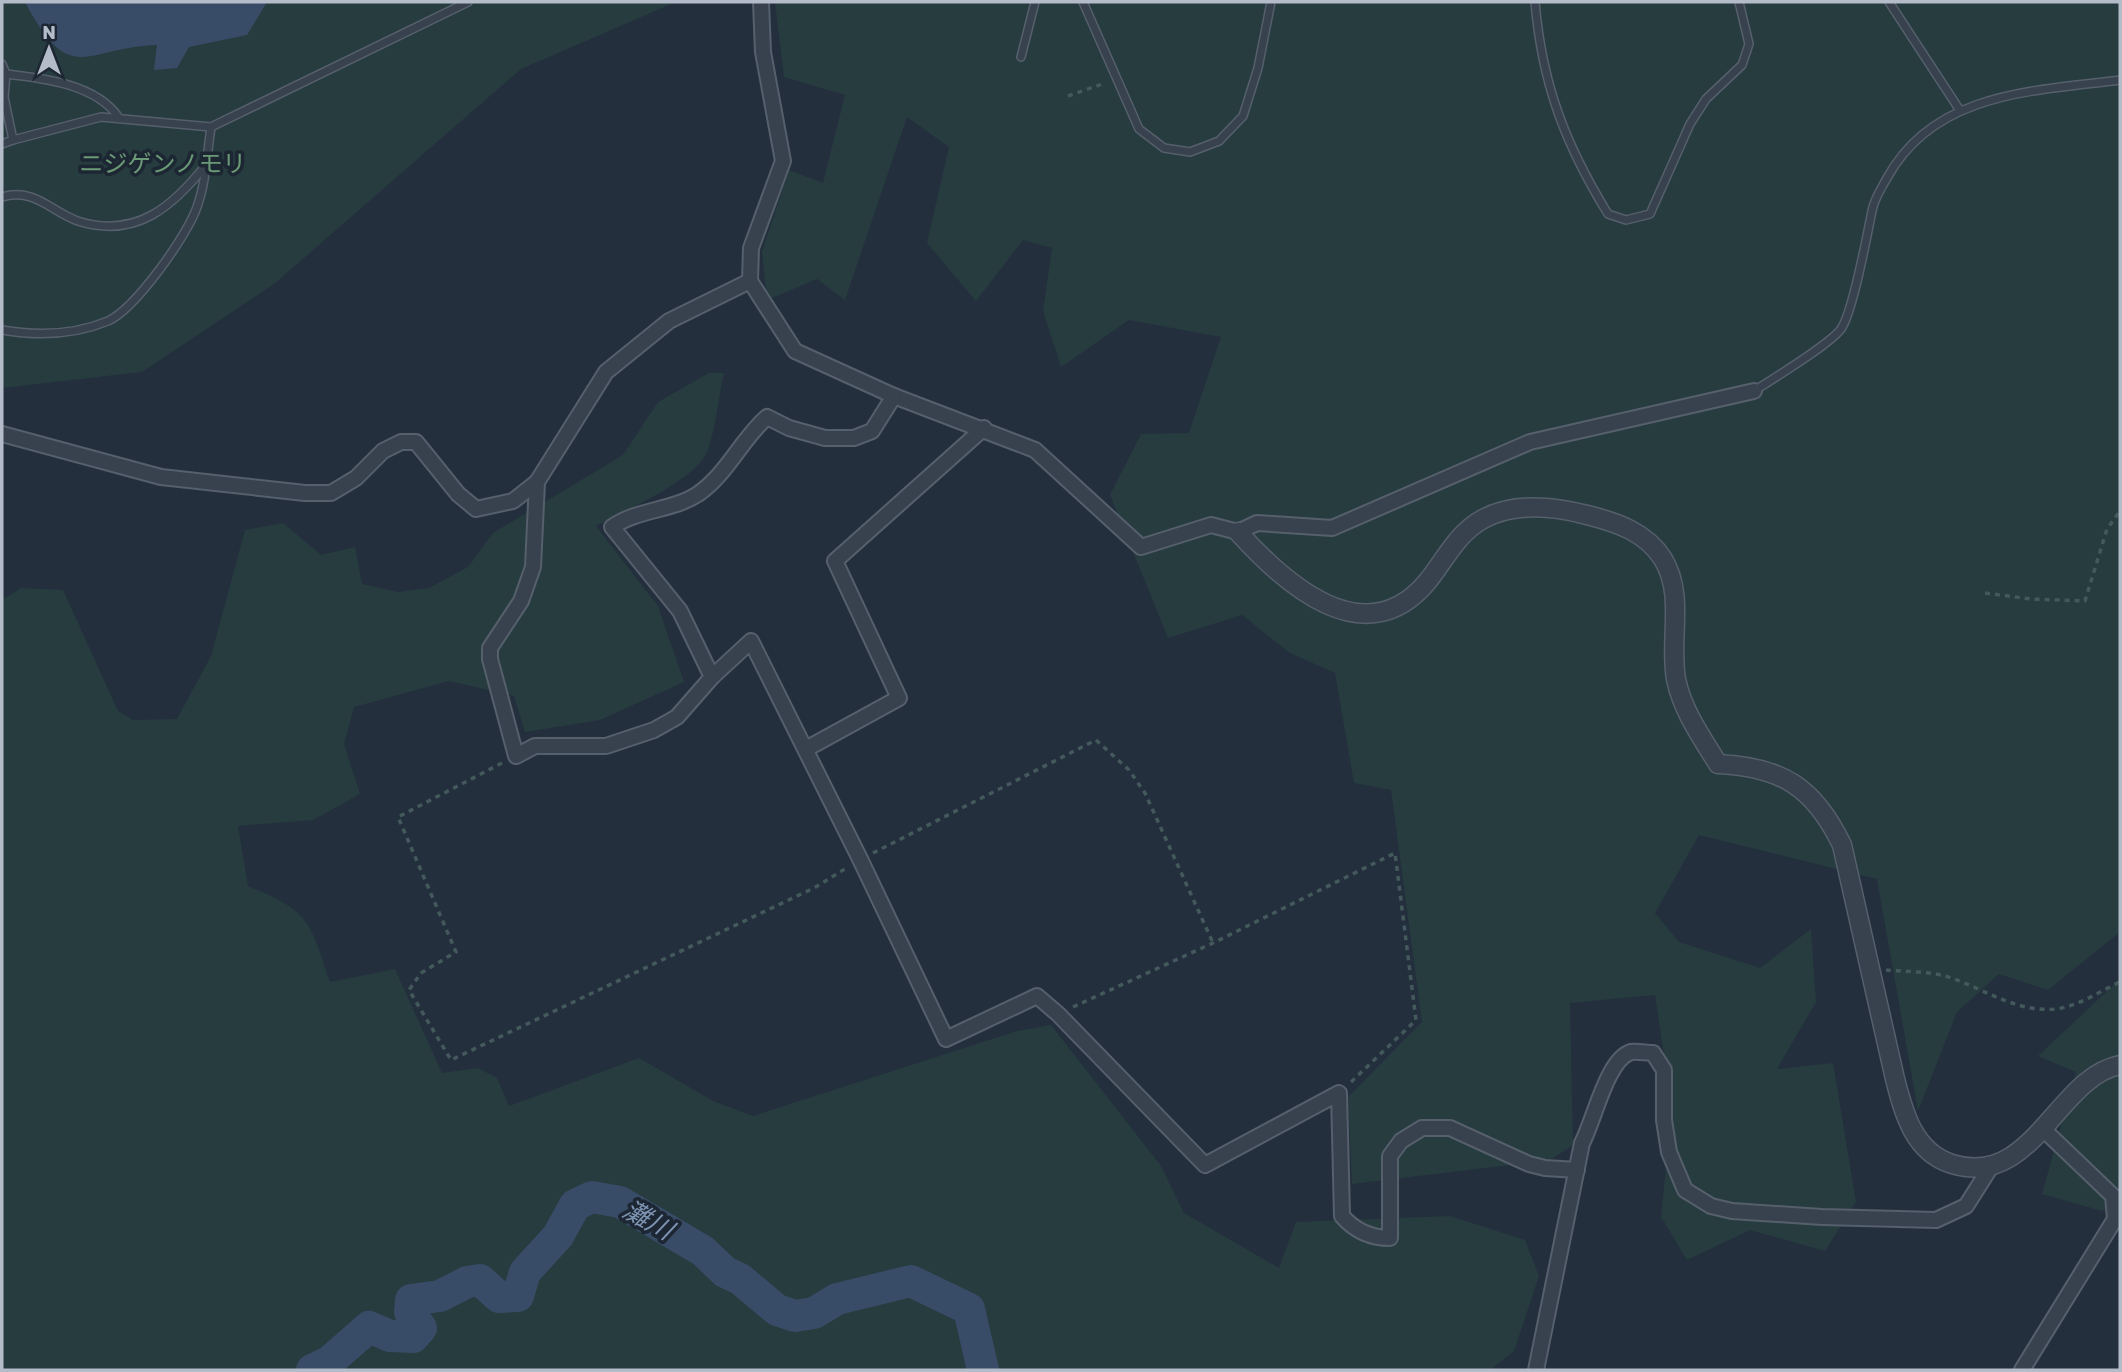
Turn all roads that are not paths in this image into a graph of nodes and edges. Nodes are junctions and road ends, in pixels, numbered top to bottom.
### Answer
1 (468, 2) edge
2 (761, 2) edge
3 (1035, 2) edge
4 (1083, 2) edge
5 (1271, 2) edge
6 (1535, 2) edge
7 (1739, 2) edge
8 (1889, 2) edge
9 (1021, 57) dead end
10 (2, 64) edge
11 (6, 74) junction
12 (2120, 80) edge
13 (1959, 109) junction
14 (119, 118) junction
15 (211, 127) junction
16 (13, 140) junction
17 (2, 144) edge
18 (205, 166) junction
19 (2, 197) edge
20 (750, 281) junction
21 (2, 330) edge
22 (1755, 391) joint
23 (894, 396) junction
24 (984, 428) junction
25 (2, 434) edge
26 (537, 482) junction
27 (1237, 532) junction
28 (712, 677) junction
29 (806, 749) junction
30 (2120, 1065) edge
31 (2044, 1129) junction
32 (1992, 1165) junction
33 (1577, 1170) junction
34 (1536, 1370) edge
35 (2022, 1370) edge

1 - 15 lane
2 - 20 street
3 - 9 lane
4 - 5 lane
6 - 7 lane
8 - 13 lane
10 - 11 lane
11 - 14 lane
11 - 16 lane
12 - 13 lane
13 - 22 lane
14 - 15 lane
14 - 16 lane
15 - 18 lane
16 - 17 lane
18 - 19 lane
18 - 21 lane
20 - 23 street
20 - 26 street
22 - 27 street
23 - 24 street
23 - 28 street
24 - 27 street
24 - 29 street
25 - 26 street
26 - 28 street
27 - 32 street
28 - 29 street
29 - 33 street
30 - 31 street
31 - 32 street
31 - 35 street
32 - 33 street
33 - 34 street

